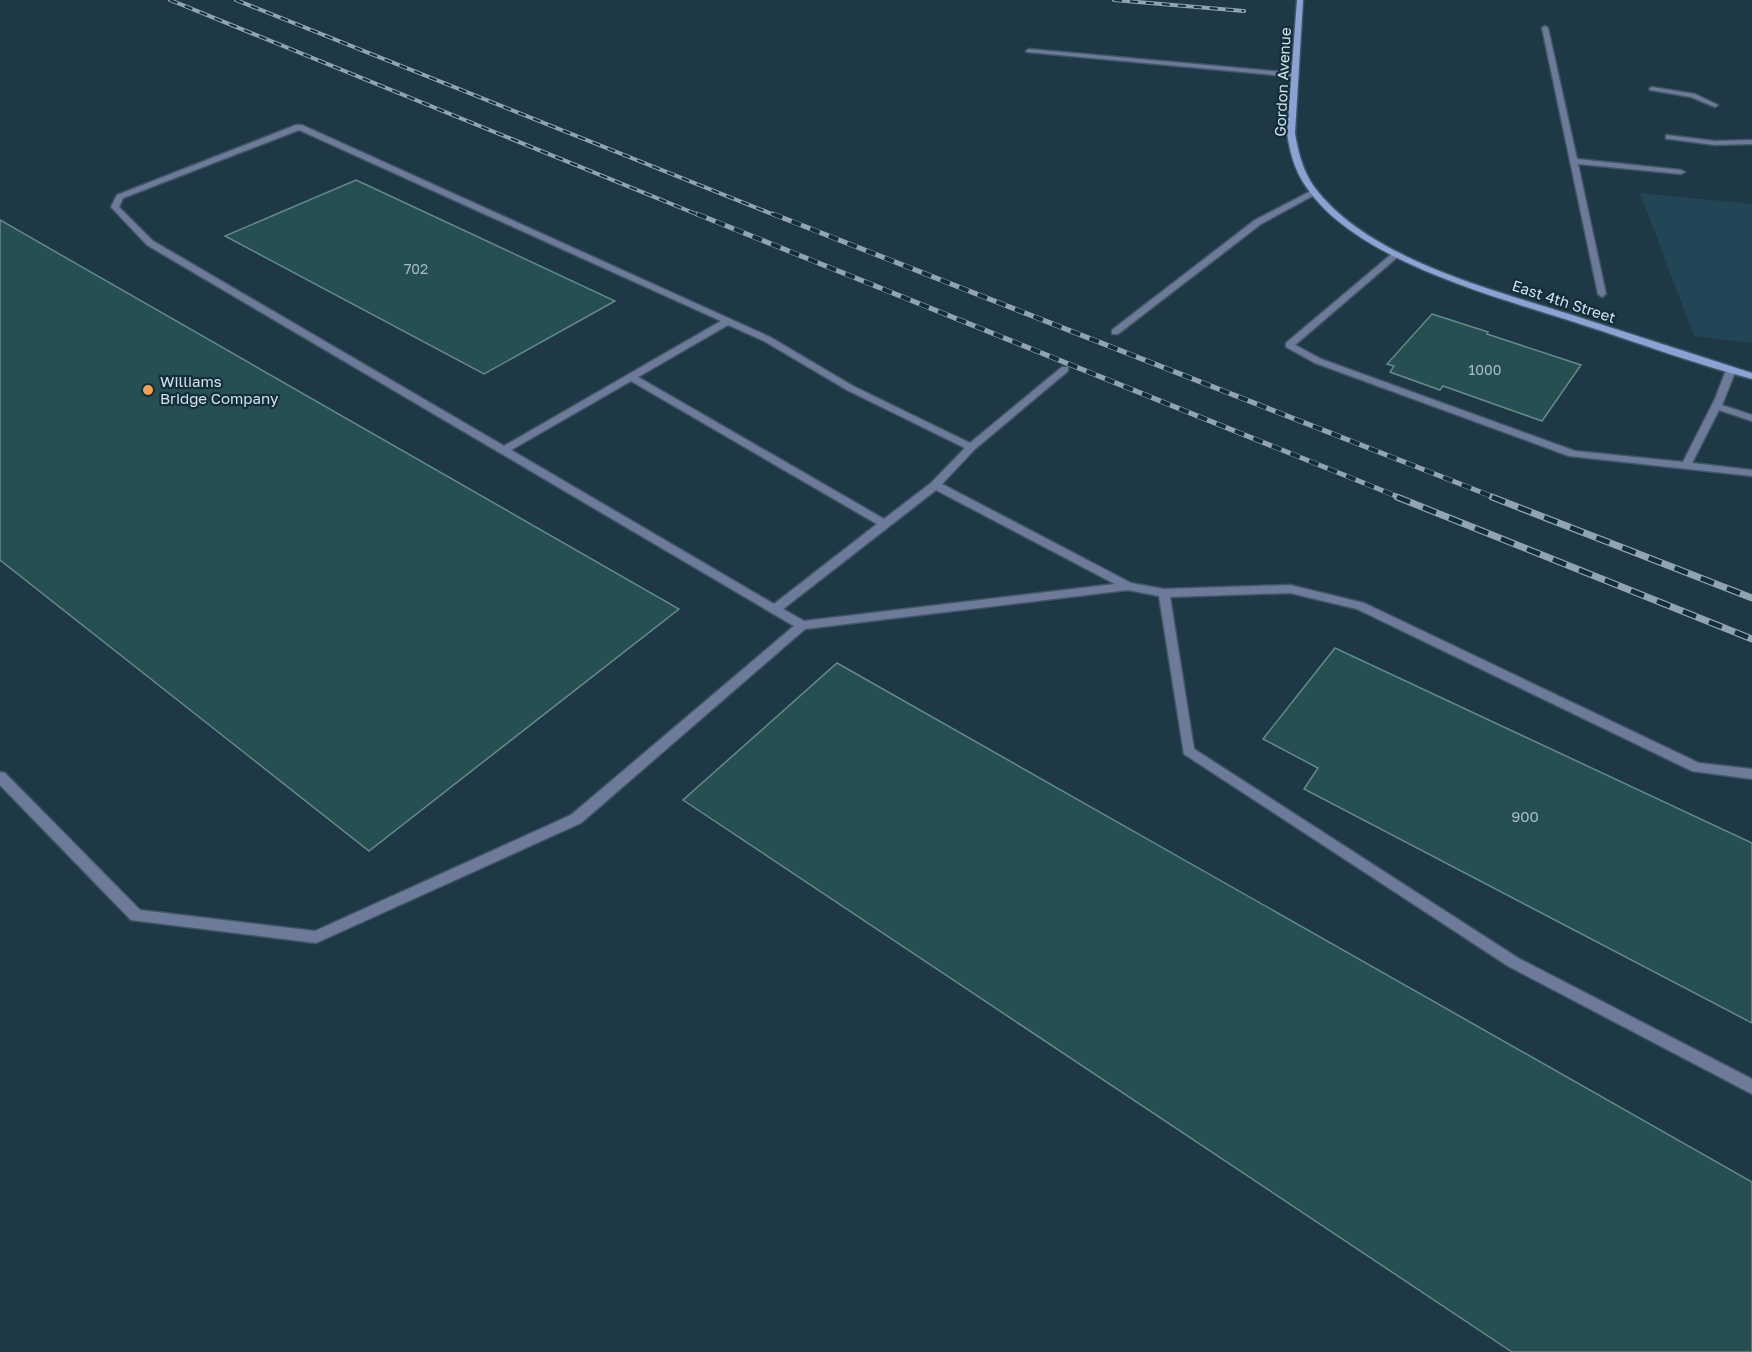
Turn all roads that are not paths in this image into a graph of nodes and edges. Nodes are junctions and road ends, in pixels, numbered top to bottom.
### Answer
1 (1300, 0) edge
2 (1545, 28) dead end
3 (1029, 51) dead end
4 (1295, 75) junction
5 (1652, 89) dead end
6 (1714, 105) dead end
7 (1669, 137) dead end
8 (1751, 138) edge
9 (1574, 161) junction
10 (1681, 172) dead end
11 (1314, 193) junction
12 (1373, 240) joint
13 (1398, 254) junction
14 (1602, 294) dead end
15 (728, 321) junction
16 (1115, 332) dead end
17 (1065, 369) dead end
18 (1731, 370) junction
19 (1752, 376) edge
20 (631, 377) junction
21 (1716, 406) junction
22 (1752, 418) edge
23 (970, 447) junction
24 (502, 451) junction
25 (1686, 465) junction
26 (1752, 473) edge
27 (935, 485) junction
28 (885, 524) junction
29 (1128, 586) junction
30 (1164, 593) junction
31 (775, 609) junction
32 (802, 625) junction
33 (1752, 774) edge
34 (0, 777) edge
35 (1752, 1088) edge

1 - 4 street, Gordon Avenue
2 - 9 lane
3 - 4 lane
4 - 11 street, Gordon Avenue
5 - 6 lane
7 - 8 lane
9 - 10 lane
9 - 14 lane
11 - 12 street, Gordon Avenue
11 - 16 lane
12 - 13 street, East 4th Street
13 - 18 street, East 4th Street
13 - 25 lane
15 - 20 lane
15 - 23 lane
15 - 24 lane
17 - 23 lane
18 - 19 street, East 4th Street
18 - 21 lane
20 - 24 lane
20 - 28 lane
21 - 22 lane
21 - 25 lane
23 - 27 lane
24 - 31 lane
25 - 26 lane
27 - 28 lane
27 - 29 lane
28 - 31 lane
29 - 30 lane
29 - 32 lane
30 - 33 lane
30 - 35 lane
31 - 32 lane
32 - 34 lane

